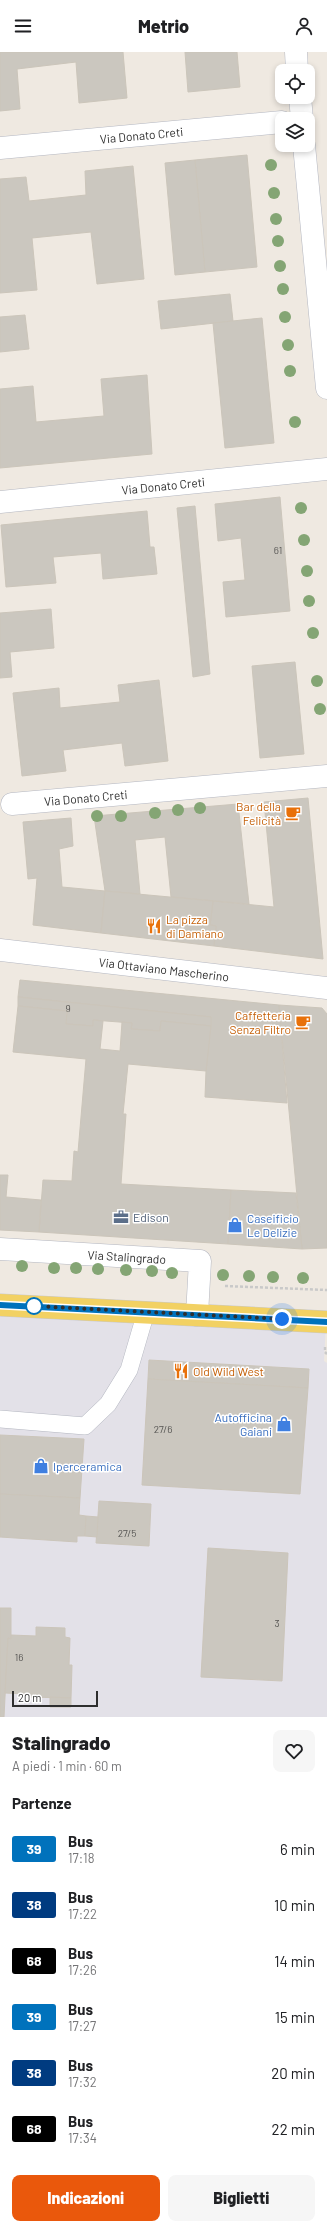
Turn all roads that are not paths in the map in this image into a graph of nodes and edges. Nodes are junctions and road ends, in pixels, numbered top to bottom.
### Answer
1 (296, 52) edge
2 (297, 64) edge
3 (275, 123) edge
4 (0, 148) edge
5 (305, 152) edge
6 (327, 388) edge
7 (327, 469) edge
8 (0, 502) edge
9 (327, 776) edge
10 (12, 804) dead end
11 (0, 950) edge
12 (327, 988) edge
13 (0, 1249) edge
14 (0, 1305) edge
15 (146, 1312) junction
16 (197, 1315) junction
17 (327, 1322) edge
18 (0, 1419) edge

1 - 2 street
3 - 4 street, Via Donato Creti
5 - 6 street
7 - 8 street, Via Donato Creti
9 - 10 street, Via Donato Creti
11 - 12 street, Via Ottaviano Mascherino
13 - 16 street, Via Stalingrado
14 - 15 main road
15 - 16 main road
15 - 18 lane
16 - 17 main road

